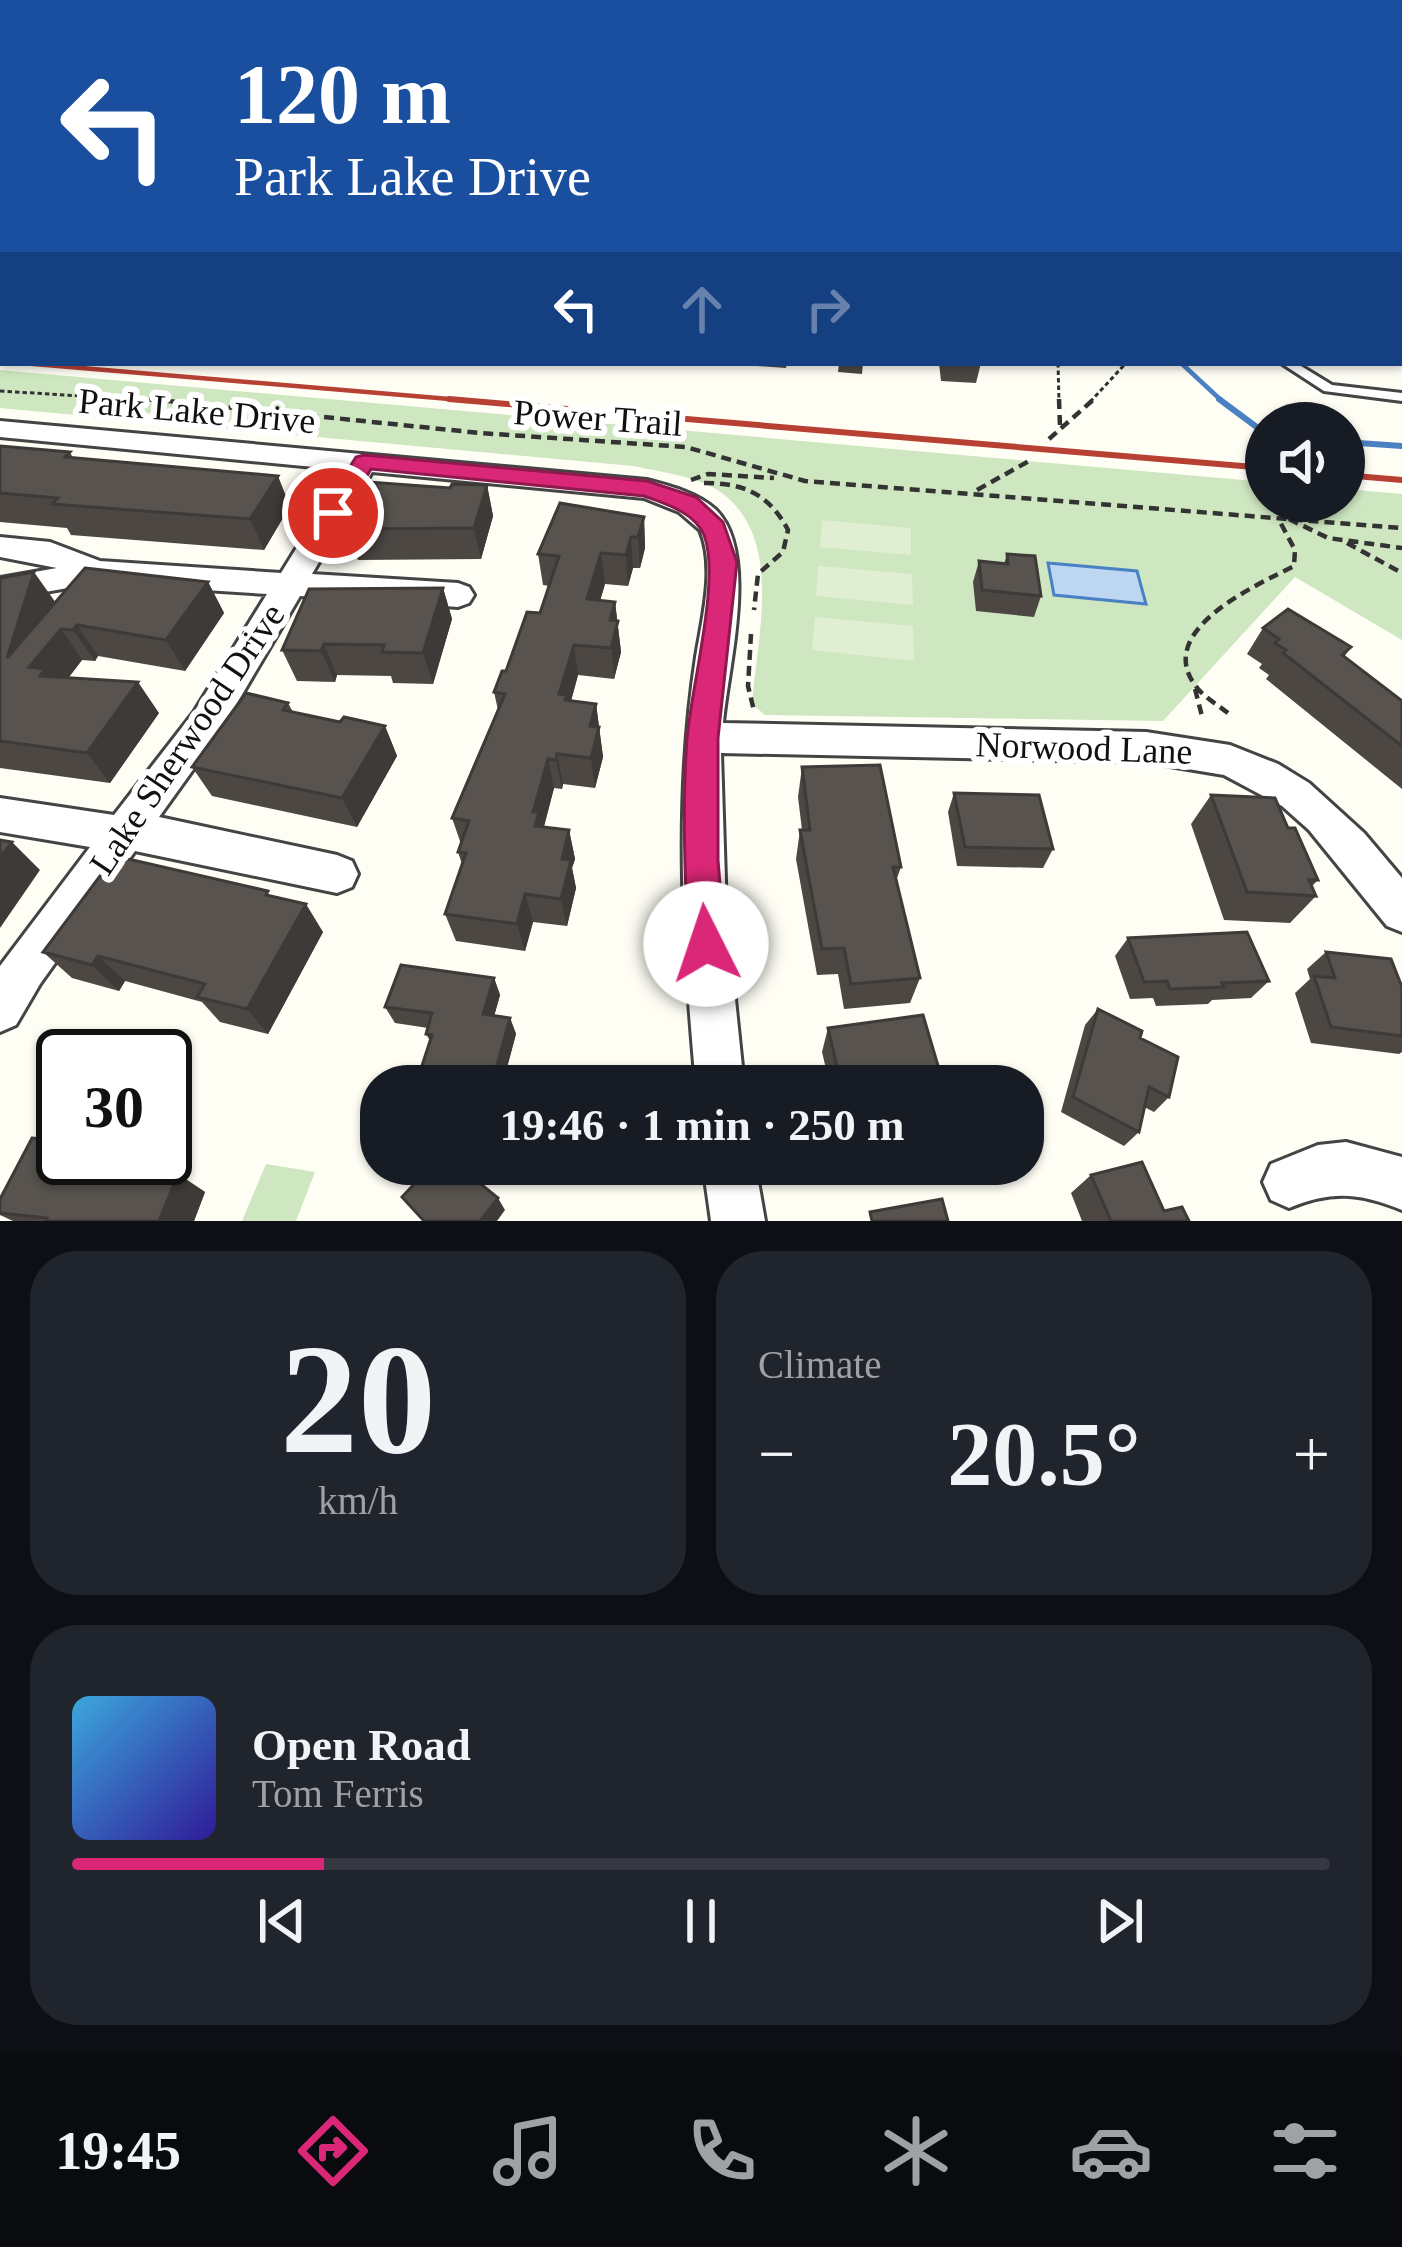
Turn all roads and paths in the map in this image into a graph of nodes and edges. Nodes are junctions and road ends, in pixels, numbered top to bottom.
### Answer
1 (1058, 366) edge
2 (1124, 366) edge
3 (1292, 366) edge
4 (0, 391) edge
5 (1402, 397) edge
6 (1060, 426) junction
7 (0, 429) edge
8 (1049, 439) dead end
9 (712, 455) junction
10 (1029, 460) dead end
11 (364, 462) junction
12 (785, 479) junction
13 (684, 488) junction
14 (975, 491) junction
15 (1245, 516) edge
16 (1280, 522) edge
17 (1292, 522) edge
18 (1331, 522) edge
19 (1402, 527) edge
20 (1342, 540) junction
21 (0, 548) edge
22 (1402, 548) edge
23 (96, 572) junction
24 (1402, 573) edge
25 (291, 586) junction
26 (0, 589) edge
27 (458, 595) dead end
28 (753, 614) dead end
29 (752, 628) dead end
30 (1195, 689) junction
31 (754, 708) dead end
32 (1228, 713) dead end
33 (1203, 720) dead end
34 (703, 738) junction
35 (0, 815) edge
36 (127, 835) junction
37 (337, 874) dead end
38 (1402, 912) edge
39 (0, 1009) edge
40 (718, 1065) edge
41 (1289, 1182) dead end
42 (1402, 1184) edge
43 (732, 1185) edge
44 (738, 1221) edge

1 - 6 path
2 - 6 path
3 - 5 lane
4 - 9 path, Power Trail
6 - 8 path
7 - 11 street, Park Lake Drive
9 - 12 path, Power Trail
9 - 12 path
10 - 14 path
11 - 13 street, Park Lake Drive
11 - 25 street, Lake Sherwood Drive
12 - 14 path, Power Trail
13 - 28 path
13 - 34 street
14 - 15 path, Power Trail
16 - 30 path
17 - 20 path
18 - 19 path, Power Trail
20 - 22 path
20 - 24 path
21 - 23 street
23 - 25 street
23 - 26 street
25 - 27 street
25 - 36 street, Lake Sherwood Drive
29 - 31 path
30 - 32 path
30 - 33 path
34 - 38 street, Norwood Lane
34 - 40 street
35 - 36 street
36 - 37 street
36 - 39 street, Lake Sherwood Drive
41 - 42 street
43 - 44 street

